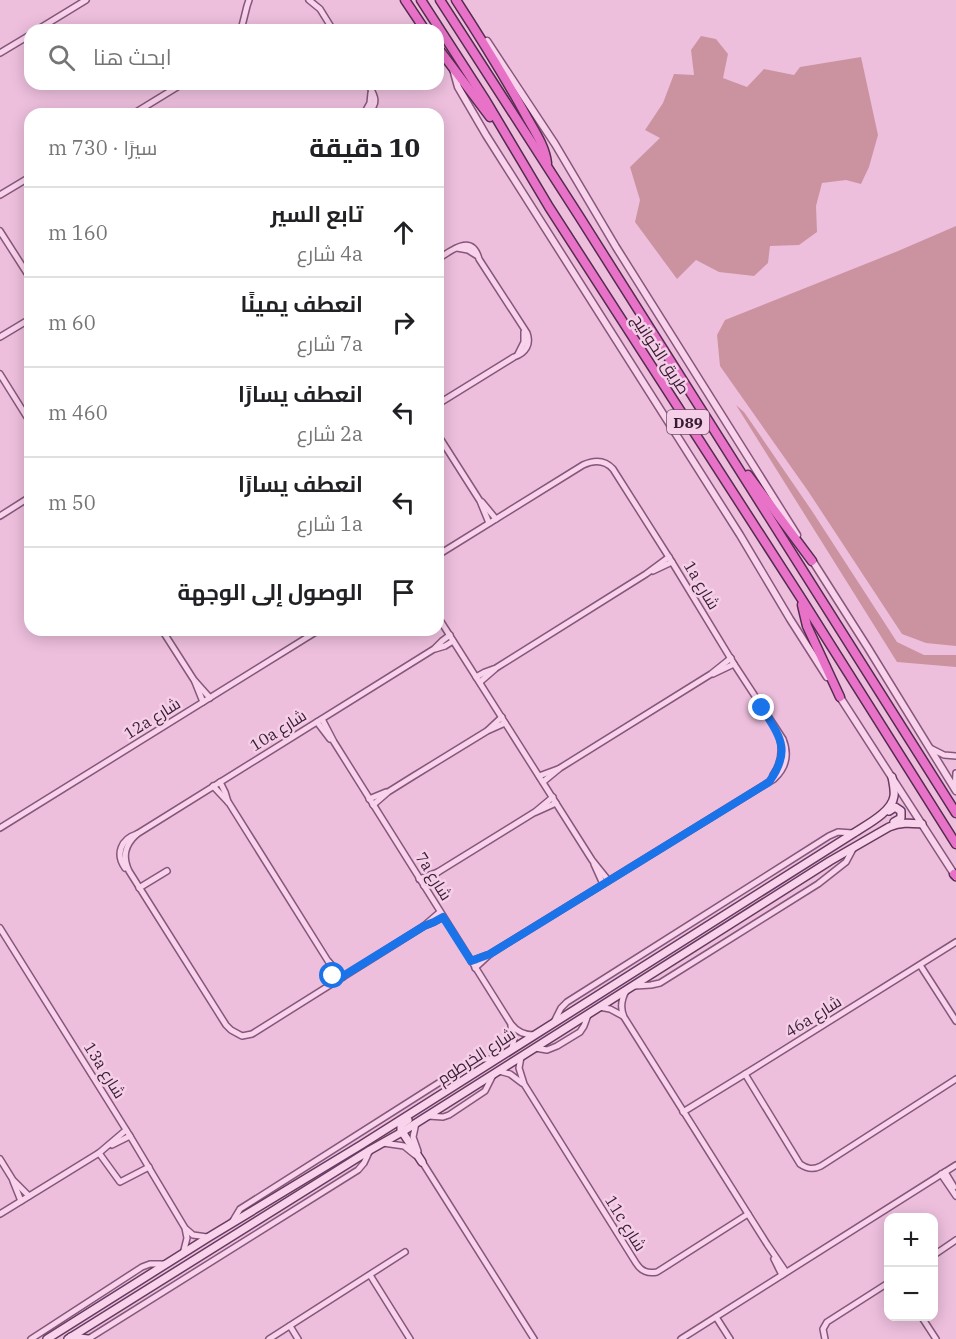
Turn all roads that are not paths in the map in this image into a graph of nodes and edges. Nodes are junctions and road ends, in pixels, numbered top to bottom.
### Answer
1 (86, 0) edge
2 (309, 0) edge
3 (405, 0) edge
4 (421, 0) edge
5 (440, 0) edge
6 (456, 0) edge
7 (247, 2) edge
8 (468, 18) junction
9 (48, 24) edge
10 (242, 24) edge
11 (329, 24) edge
12 (421, 24) edge
13 (436, 24) edge
14 (444, 36) edge
15 (24, 39) edge
16 (0, 53) edge
17 (444, 56) edge
18 (453, 68) junction
19 (172, 90) edge
20 (371, 90) edge
21 (143, 108) edge
22 (372, 108) edge
23 (507, 136) junction
24 (547, 167) junction
25 (24, 181) edge
26 (0, 195) edge
27 (0, 231) edge
28 (444, 255) edge
29 (24, 269) edge
30 (24, 323) edge
31 (0, 337) edge
32 (0, 374) edge
33 (444, 400) edge
34 (24, 412) edge
35 (444, 444) edge
36 (725, 446) junction
37 (24, 501) edge
38 (480, 501) junction
39 (0, 516) edge
40 (496, 519) junction
41 (489, 523) junction
42 (444, 551) edge
43 (670, 559) junction
44 (812, 561) junction
45 (801, 598) junction
46 (444, 626) edge
47 (166, 636) edge
48 (309, 636) edge
49 (452, 638) junction
50 (732, 661) junction
51 (478, 680) junction
52 (194, 681) junction
53 (840, 697) junction
54 (210, 698) junction
55 (203, 702) junction
56 (320, 720) junction
57 (504, 720) junction
58 (930, 748) junction
59 (956, 756) edge
60 (560, 768) junction
61 (956, 773) edge
62 (539, 776) junction
63 (892, 777) junction
64 (220, 782) junction
65 (543, 782) junction
66 (213, 786) junction
67 (956, 790) edge
68 (555, 800) junction
69 (371, 802) junction
70 (229, 803) junction
71 (956, 813) edge
72 (874, 819) junction
73 (922, 824) junction
74 (0, 828) edge
75 (880, 831) junction
76 (854, 833) junction
77 (956, 844) edge
78 (854, 847) junction
79 (167, 871) dead end
80 (438, 872) junction
81 (955, 876) edge
82 (419, 879) junction
83 (605, 882) junction
84 (424, 886) junction
85 (140, 888) junction
86 (442, 914) junction
87 (0, 928) edge
88 (699, 931) junction
89 (956, 942) edge
90 (490, 954) junction
91 (683, 954) junction
92 (328, 961) junction
93 (471, 961) junction
94 (921, 965) junction
95 (475, 968) junction
96 (343, 977) junction
97 (335, 981) junction
98 (630, 988) junction
99 (599, 1008) junction
100 (624, 1017) junction
101 (956, 1021) edge
102 (554, 1022) junction
103 (511, 1024) junction
104 (534, 1035) junction
105 (512, 1048) junction
106 (521, 1057) junction
107 (496, 1059) junction
108 (496, 1073) junction
109 (745, 1074) junction
110 (956, 1079) edge
111 (524, 1084) junction
112 (456, 1085) junction
113 (683, 1112) junction
114 (416, 1123) junction
115 (126, 1130) junction
116 (402, 1132) junction
117 (130, 1136) junction
118 (383, 1143) junction
119 (108, 1146) junction
120 (370, 1150) junction
121 (99, 1153) junction
122 (0, 1159) edge
123 (422, 1162) junction
124 (956, 1165) edge
125 (148, 1167) junction
126 (943, 1173) junction
127 (13, 1179) junction
128 (956, 1193) edge
129 (29, 1196) junction
130 (21, 1201) junction
131 (0, 1214) edge
132 (748, 1214) junction
133 (231, 1224) junction
134 (185, 1228) junction
135 (209, 1237) junction
136 (956, 1240) edge
137 (405, 1252) dead end
138 (938, 1252) edge
139 (183, 1254) junction
140 (166, 1264) junction
141 (784, 1274) junction
142 (369, 1275) junction
143 (884, 1286) edge
144 (716, 1317) junction
145 (924, 1321) edge
146 (290, 1326) junction
147 (70, 1338) edge
148 (31, 1339) edge
149 (47, 1339) edge
150 (88, 1339) edge
151 (269, 1339) edge
152 (298, 1339) edge
153 (410, 1339) edge
154 (534, 1339) edge
155 (681, 1339) edge
156 (730, 1339) edge
157 (825, 1339) edge
158 (936, 1339) edge

1 - 9 street
2 - 11 street
3 - 12 highway
4 - 13 highway, طريق الخوانيج / D89
5 - 24 highway, طريق الخوانيج / D89
6 - 8 highway
7 - 10 street
8 - 24 highway
8 - 44 street
14 - 23 highway, طريق الخوانيج / D89
15 - 16 street
17 - 18 highway
18 - 23 highway
18 - 53 street
19 - 21 street
20 - 22 street
23 - 45 highway, طريق الخوانيج / D89
24 - 36 highway, طريق الخوانيج / D89
25 - 26 street
27 - 29 street
28 - 33 street
30 - 31 street
32 - 34 street
35 - 38 street
36 - 44 highway
36 - 71 highway, طريق الخوانيج / D89
37 - 39 street
38 - 40 street
38 - 41 street
40 - 41 street
40 - 43 street, 1a شارع
41 - 42 street
43 - 50 street, 1a شارع
43 - 51 street
44 - 58 street
45 - 53 highway
45 - 77 highway, طريق الخوانيج / D89
46 - 49 street
47 - 52 street
48 - 54 street, 12a شارع
49 - 51 street
49 - 56 street, 10a شارع
50 - 60 street
50 - 83 street, 1a شارع
51 - 57 street
52 - 54 street
52 - 55 street
53 - 63 street
54 - 55 street, 12a شارع
55 - 74 street, 12a شارع
56 - 64 street, 10a شارع
56 - 69 street, 7a شارع
57 - 62 street
57 - 69 street
58 - 59 street
58 - 67 street
60 - 62 street
60 - 65 street
61 - 67 street
62 - 65 street
63 - 72 main road, شارع الخرطوم
63 - 73 street
64 - 66 street, 10a شارع
64 - 70 street
65 - 68 street
66 - 70 street
66 - 85 street, 10a شارع
68 - 80 street
68 - 83 street
69 - 82 street, 7a شارع
70 - 92 street
72 - 75 main road
72 - 76 main road, شارع الخرطوم
73 - 75 main road, شارع الخرطوم
73 - 81 street
75 - 78 main road, شارع الخرطوم
76 - 88 main road, شارع الخرطوم
76 - 102 street
78 - 91 main road, شارع الخرطوم
78 - 98 street
79 - 85 street
80 - 82 street
80 - 84 street
82 - 84 street, 7a شارع
83 - 90 street
84 - 86 street, 7a شارع
85 - 97 street
86 - 93 street, 7a شارع
86 - 96 street
87 - 115 street, 13a شارع
88 - 91 main road
88 - 102 main road, شارع الخرطوم
89 - 94 street, 46a شارع
90 - 93 street
90 - 95 street
91 - 98 main road, شارع الخرطوم
92 - 96 street
92 - 97 street
93 - 95 street, 7a شارع
94 - 101 street
94 - 109 street, 46a شارع
95 - 103 street, 7a شارع
96 - 97 street
98 - 99 main road, شارع الخرطوم
98 - 100 street
99 - 100 street
99 - 106 main road, شارع الخرطوم
100 - 113 street
102 - 104 main road, شارع الخرطوم
103 - 104 street
103 - 105 street
104 - 105 main road, شارع الخرطوم
105 - 107 main road, شارع الخرطوم
106 - 108 main road, شارع الخرطوم
106 - 111 street, 11c شارع
107 - 112 main road, شارع الخرطوم
107 - 133 street
108 - 111 street
108 - 114 main road, شارع الخرطوم
109 - 110 street
109 - 113 street, 46a شارع
111 - 132 street, 11c شارع
112 - 116 main road
112 - 133 main road, شارع الخرطوم
113 - 132 street
114 - 116 main road, شارع الخرطوم
114 - 123 street
115 - 117 street, 13a شارع
115 - 119 street
116 - 118 main road, شارع الخرطوم
116 - 123 main road
117 - 119 street
117 - 125 street, 13a شارع
118 - 120 main road, شارع الخرطوم
118 - 123 street
119 - 121 street
120 - 147 main road, شارع الخرطوم
120 - 150 street
121 - 125 street
121 - 129 street
122 - 127 street
123 - 154 street
124 - 126 street
125 - 134 street, 13a شارع
126 - 128 street
126 - 141 street
127 - 129 street
127 - 130 street
129 - 130 street
130 - 131 street
132 - 141 street
133 - 135 main road, شارع الخرطوم
134 - 135 street
134 - 139 street
135 - 139 main road, شارع الخرطوم
136 - 138 street
137 - 142 street
139 - 140 main road, شارع الخرطوم
140 - 148 street
140 - 149 main road, شارع الخرطوم
141 - 144 street
142 - 146 street
142 - 153 street
143 - 157 street
144 - 155 street
144 - 156 street
145 - 158 street
146 - 151 street
146 - 152 street
147 - 150 main road

